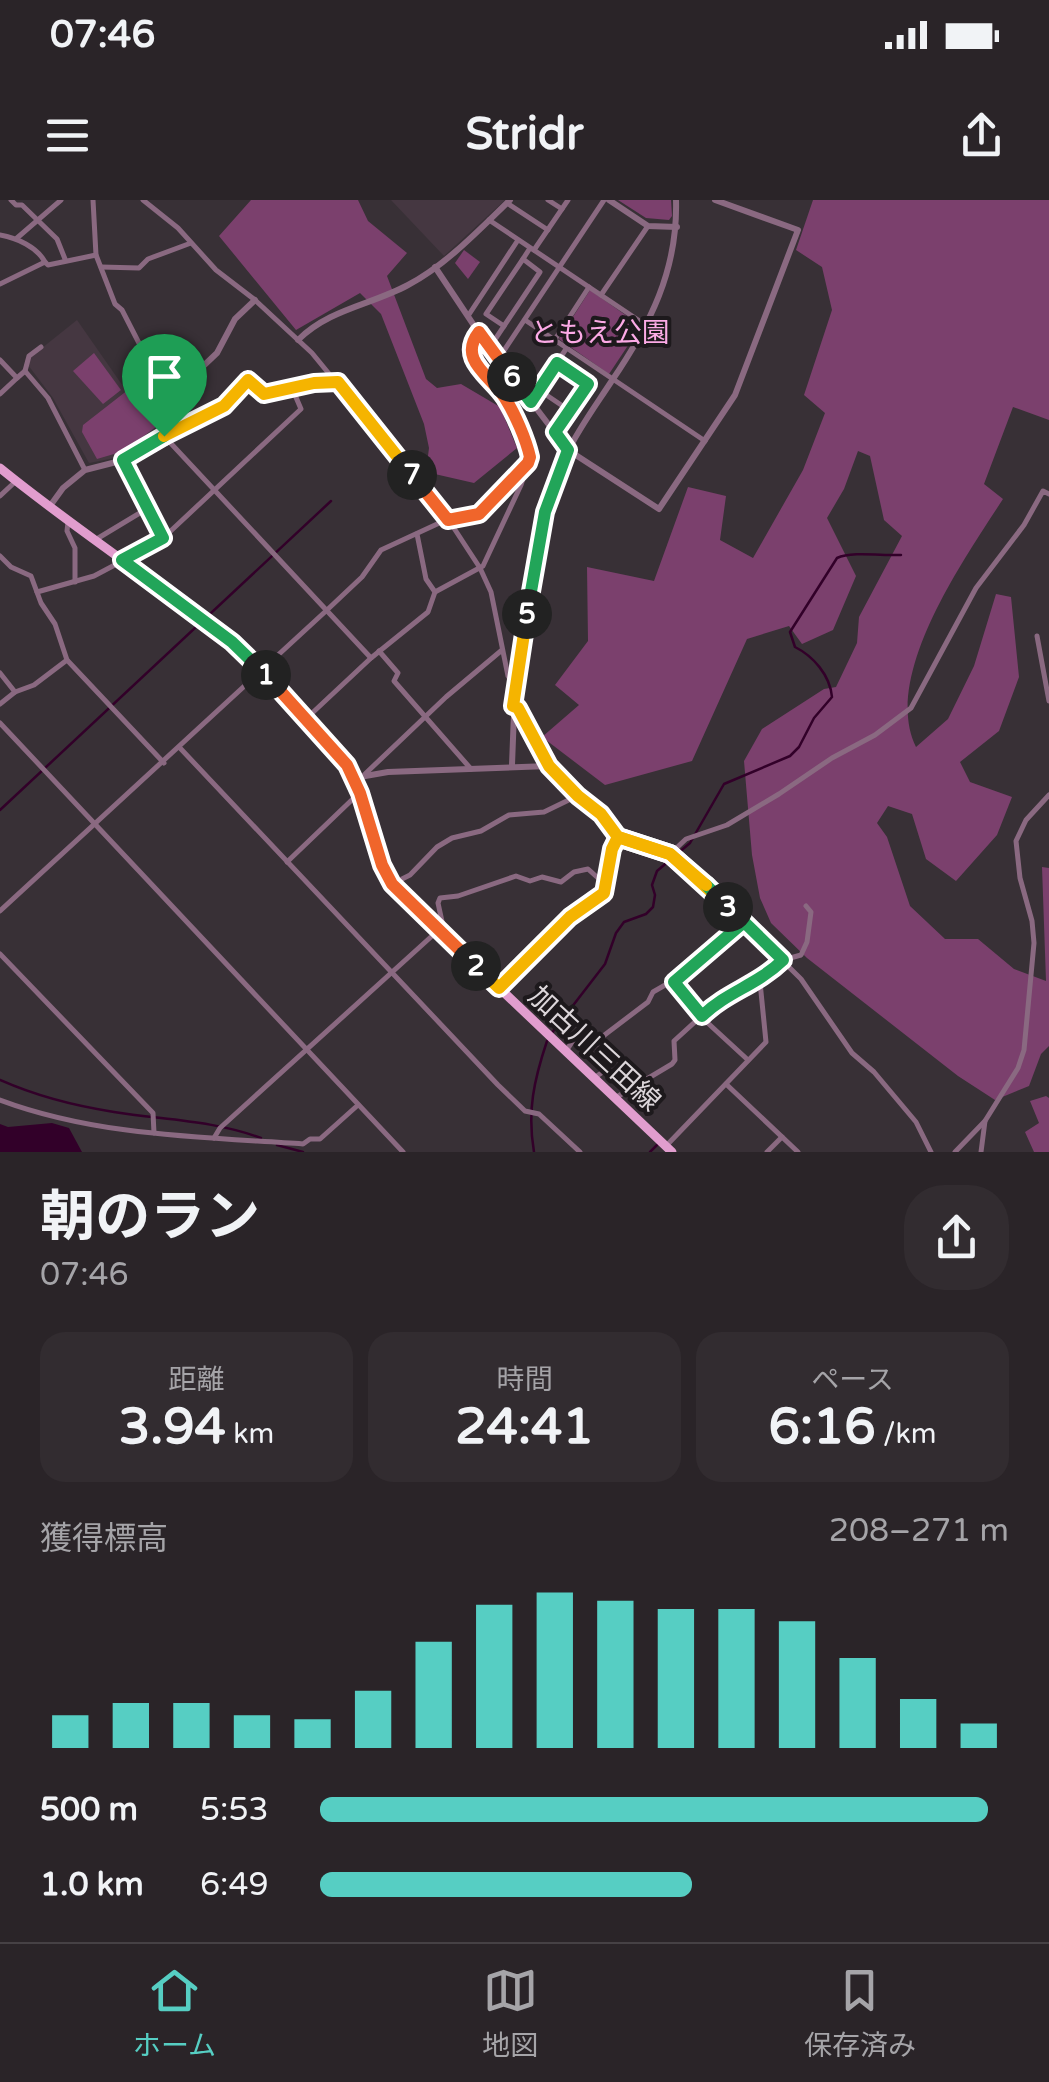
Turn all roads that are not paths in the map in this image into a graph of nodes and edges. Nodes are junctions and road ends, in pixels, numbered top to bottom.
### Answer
1 (11, 200) edge
2 (60, 200) edge
3 (93, 200) edge
4 (143, 200) edge
5 (548, 200) edge
6 (568, 200) edge
7 (606, 200) edge
8 (676, 200) edge
9 (715, 200) edge
10 (509, 201) edge
11 (562, 209) junction
12 (36, 220) junction
13 (489, 220) junction
14 (648, 226) junction
15 (677, 226) junction
16 (548, 230) junction
17 (0, 235) edge
18 (17, 238) junction
19 (518, 240) junction
20 (192, 243) junction
21 (532, 249) junction
22 (96, 255) junction
23 (65, 259) junction
24 (523, 259) junction
25 (45, 262) junction
26 (435, 266) junction
27 (101, 267) junction
28 (560, 268) junction
29 (0, 284) edge
30 (589, 287) junction
31 (601, 295) junction
32 (256, 300) junction
33 (468, 316) junction
34 (525, 320) junction
35 (504, 326) junction
36 (647, 326) junction
37 (479, 332) junction
38 (298, 340) junction
39 (554, 341) junction
40 (42, 346) dead end
41 (490, 347) junction
42 (566, 349) junction
43 (499, 358) junction
44 (0, 360) edge
45 (557, 363) junction
46 (25, 371) junction
47 (17, 378) junction
48 (613, 380) junction
49 (338, 382) junction
50 (180, 386) junction
51 (292, 388) junction
52 (539, 390) junction
53 (0, 394) edge
54 (531, 402) junction
55 (570, 410) junction
56 (555, 432) junction
57 (164, 436) junction
58 (706, 441) junction
59 (568, 450) junction
60 (123, 460) junction
61 (528, 463) junction
62 (0, 468) edge
63 (86, 470) junction
64 (16, 481) junction
65 (214, 490) junction
66 (1049, 494) edge
67 (0, 496) edge
68 (50, 506) junction
69 (148, 507) junction
70 (68, 520) junction
71 (448, 520) junction
72 (417, 532) junction
73 (163, 538) junction
74 (95, 540) junction
75 (0, 556) edge
76 (122, 560) junction
77 (480, 568) junction
78 (75, 582) junction
79 (37, 592) junction
80 (435, 592) junction
81 (327, 610) junction
82 (1036, 636) dead end
83 (502, 650) junction
84 (379, 651) junction
85 (371, 658) junction
86 (67, 660) junction
87 (262, 671) junction
88 (0, 673) edge
89 (516, 689) junction
90 (15, 692) junction
91 (1049, 700) edge
92 (0, 704) edge
93 (513, 706) junction
94 (426, 716) junction
95 (306, 718) junction
96 (0, 723) edge
97 (180, 748) junction
98 (164, 763) junction
99 (512, 766) junction
100 (549, 766) junction
101 (470, 768) junction
102 (359, 776) junction
103 (360, 793) junction
104 (1049, 795) edge
105 (578, 796) junction
106 (94, 824) junction
107 (618, 837) junction
108 (670, 854) junction
109 (286, 862) junction
110 (608, 880) junction
111 (392, 884) junction
112 (806, 906) dead end
113 (0, 911) edge
114 (744, 922) junction
115 (439, 930) junction
116 (0, 954) edge
117 (783, 960) junction
118 (391, 974) junction
119 (674, 982) junction
120 (760, 982) junction
121 (499, 988) junction
122 (702, 1016) junction
123 (594, 1043) junction
124 (309, 1051) junction
125 (566, 1051) junction
126 (748, 1060) junction
127 (594, 1078) junction
128 (726, 1084) junction
129 (616, 1098) junction
130 (0, 1100) edge
131 (358, 1105) junction
132 (985, 1121) junction
133 (154, 1133) junction
134 (782, 1137) junction
135 (214, 1138) junction
136 (669, 1149) edge
137 (403, 1152) edge
138 (580, 1152) edge
139 (767, 1152) edge
140 (798, 1152) edge
141 (931, 1152) edge
142 (955, 1152) edge
143 (981, 1152) edge

1 - 12 street
2 - 12 street
3 - 22 street
4 - 20 street
5 - 11 street
6 - 11 street
7 - 14 street
7 - 28 street
8 - 15 street
9 - 58 street
10 - 13 street
10 - 16 street
11 - 16 street
12 - 18 street
12 - 23 street
13 - 19 street
13 - 26 street
14 - 15 street
14 - 31 street
15 - 36 street
16 - 21 street
17 - 18 street
18 - 25 street
19 - 21 street
19 - 33 street
20 - 27 street
20 - 32 street
21 - 24 street
21 - 28 street
22 - 23 street
22 - 27 street
23 - 25 street
24 - 35 street
24 - 35 street
25 - 29 street
26 - 33 street
26 - 38 street
27 - 50 street
28 - 30 street
28 - 34 street
30 - 31 street
30 - 39 street
31 - 36 street
32 - 38 street
32 - 50 street
33 - 37 street
34 - 39 street
34 - 43 street
35 - 41 street
36 - 48 street
37 - 41 street
37 - 61 street
38 - 49 street
39 - 42 street
40 - 46 street
41 - 43 street
42 - 45 street
42 - 48 street
43 - 54 street
44 - 47 street
45 - 52 street
45 - 55 street
46 - 47 street
46 - 63 street
47 - 53 street
48 - 58 street
48 - 59 street
49 - 51 street
49 - 71 street
50 - 57 street
51 - 57 street
51 - 65 street
52 - 54 street
52 - 55 street
54 - 56 street
55 - 56 street
56 - 59 street
57 - 60 street
57 - 65 street
58 - 59 street
59 - 89 street
60 - 63 street
60 - 69 street
61 - 71 street
61 - 77 street
62 - 64 main road, 加古川三田線
63 - 68 street
64 - 67 street
64 - 68 main road, 加古川三田線
65 - 73 street
65 - 81 street
66 - 108 street
68 - 70 main road, 加古川三田線
69 - 73 street
69 - 74 street
70 - 74 main road, 加古川三田線
70 - 78 street
71 - 72 street
71 - 77 street
72 - 80 street
72 - 81 street
73 - 76 street
74 - 76 main road, 加古川三田線
75 - 79 street
76 - 78 street
76 - 87 main road, 加古川三田線
77 - 80 street
77 - 83 street
78 - 79 street
79 - 86 street
80 - 84 street
81 - 85 street
81 - 87 street
82 - 91 street
83 - 89 street
83 - 94 street
84 - 85 street
84 - 94 street
85 - 95 street
86 - 90 street
86 - 98 street
87 - 95 main road, 加古川三田線
87 - 97 street
88 - 90 street
89 - 93 street
90 - 92 street
93 - 99 street
93 - 100 street
94 - 101 street
94 - 102 street
95 - 102 main road, 加古川三田線
96 - 106 street
97 - 98 street
97 - 109 street
98 - 106 street
99 - 100 street
99 - 101 street
100 - 105 street
101 - 102 street
102 - 103 main road, 加古川三田線
103 - 109 street
103 - 111 main road, 加古川三田線
104 - 132 street
105 - 107 street
105 - 111 street
106 - 113 street
106 - 124 street
107 - 108 street
107 - 110 street
108 - 114 street
109 - 118 street
110 - 115 street
110 - 121 street
111 - 115 main road, 加古川三田線
112 - 117 street
114 - 117 street
114 - 119 street
115 - 118 street
115 - 121 main road, 加古川三田線
116 - 133 street
117 - 120 street
117 - 141 street
118 - 124 street
118 - 138 street
119 - 122 street
119 - 123 street
120 - 122 street
120 - 126 street
121 - 125 main road, 加古川三田線
122 - 126 street
122 - 129 street
123 - 125 street
123 - 127 street
124 - 131 street
124 - 135 street
125 - 127 main road, 加古川三田線
126 - 128 street
127 - 129 main road, 加古川三田線
128 - 134 street
128 - 136 street
129 - 136 main road, 加古川三田線
130 - 133 street
131 - 135 street
131 - 137 street
132 - 142 street
132 - 143 street
133 - 135 street
134 - 139 street
134 - 140 street

